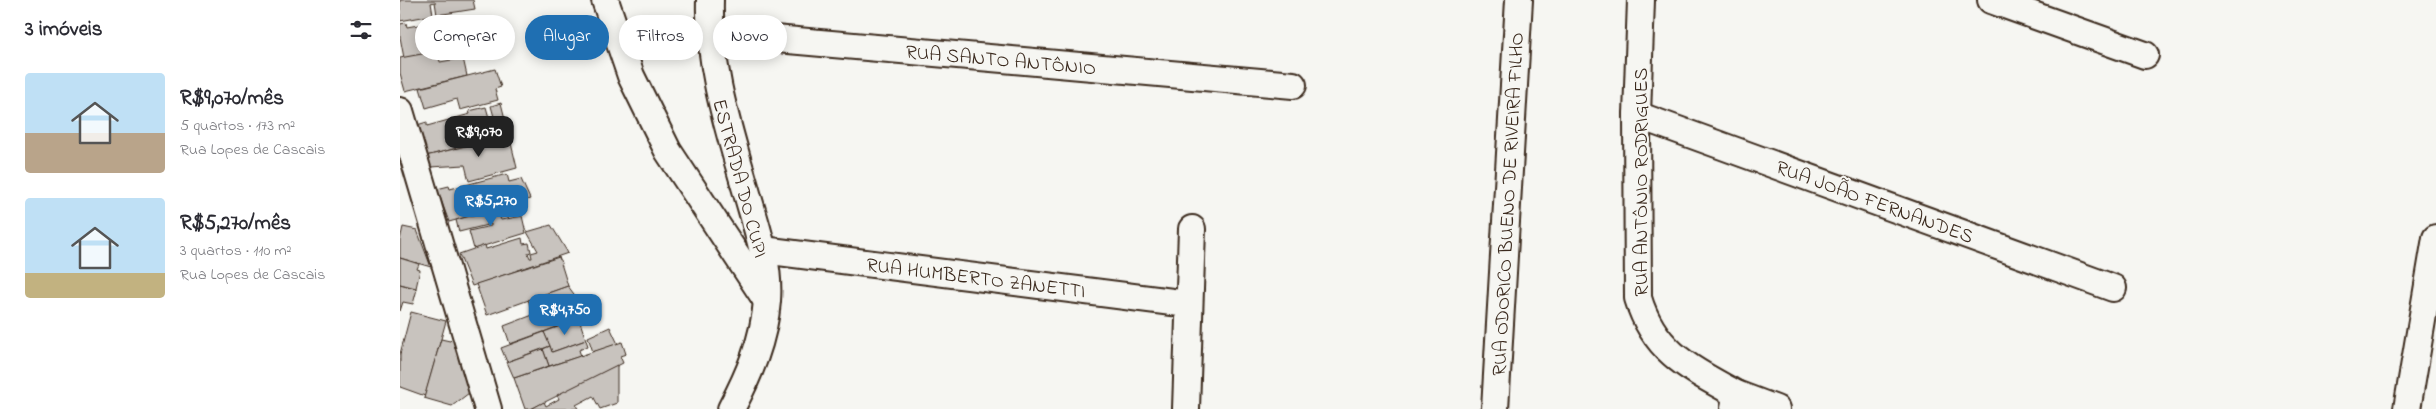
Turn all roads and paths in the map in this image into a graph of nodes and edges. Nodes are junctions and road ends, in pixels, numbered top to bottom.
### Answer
1 (605, 0) edge
2 (710, 0) edge
3 (1519, 0) edge
4 (1640, 0) edge
5 (1991, 0) edge
6 (709, 33) junction
7 (2145, 55) dead end
8 (1292, 85) dead end
9 (400, 111) edge
10 (1637, 115) junction
11 (411, 180) edge
12 (1192, 229) dead end
13 (2436, 238) edge
14 (763, 250) junction
15 (2113, 288) dead end
16 (767, 301) junction
17 (1188, 304) junction
18 (1735, 402) edge
19 (488, 409) edge
20 (731, 409) edge
21 (1186, 409) edge
22 (1495, 409) edge
23 (1776, 409) edge
24 (2407, 409) edge

1 - 16 street
2 - 6 street, ESTRADA DO CUPI
3 - 22 street, RUA ODORICO BUENO DE RIVEIRA FILHO
4 - 10 street, RUA ANTÔNIO RODRIGUES
5 - 7 street
6 - 8 street, RUA SANTO ANTÔNIO
6 - 14 street, ESTRADA DO CUPI
9 - 11 street
10 - 15 street, RUA JOÃO FERNANDES
10 - 18 street, RUA ANTÔNIO RODRIGUES
11 - 19 street
12 - 17 street
13 - 24 street
14 - 16 street, ESTRADA DO CUPI
14 - 17 street, RUA HUMBERTO ZANETTI
16 - 20 street, ESTRADA DO CUPI
17 - 21 street
18 - 23 street, RUA ANTÔNIO RODRIGUES

